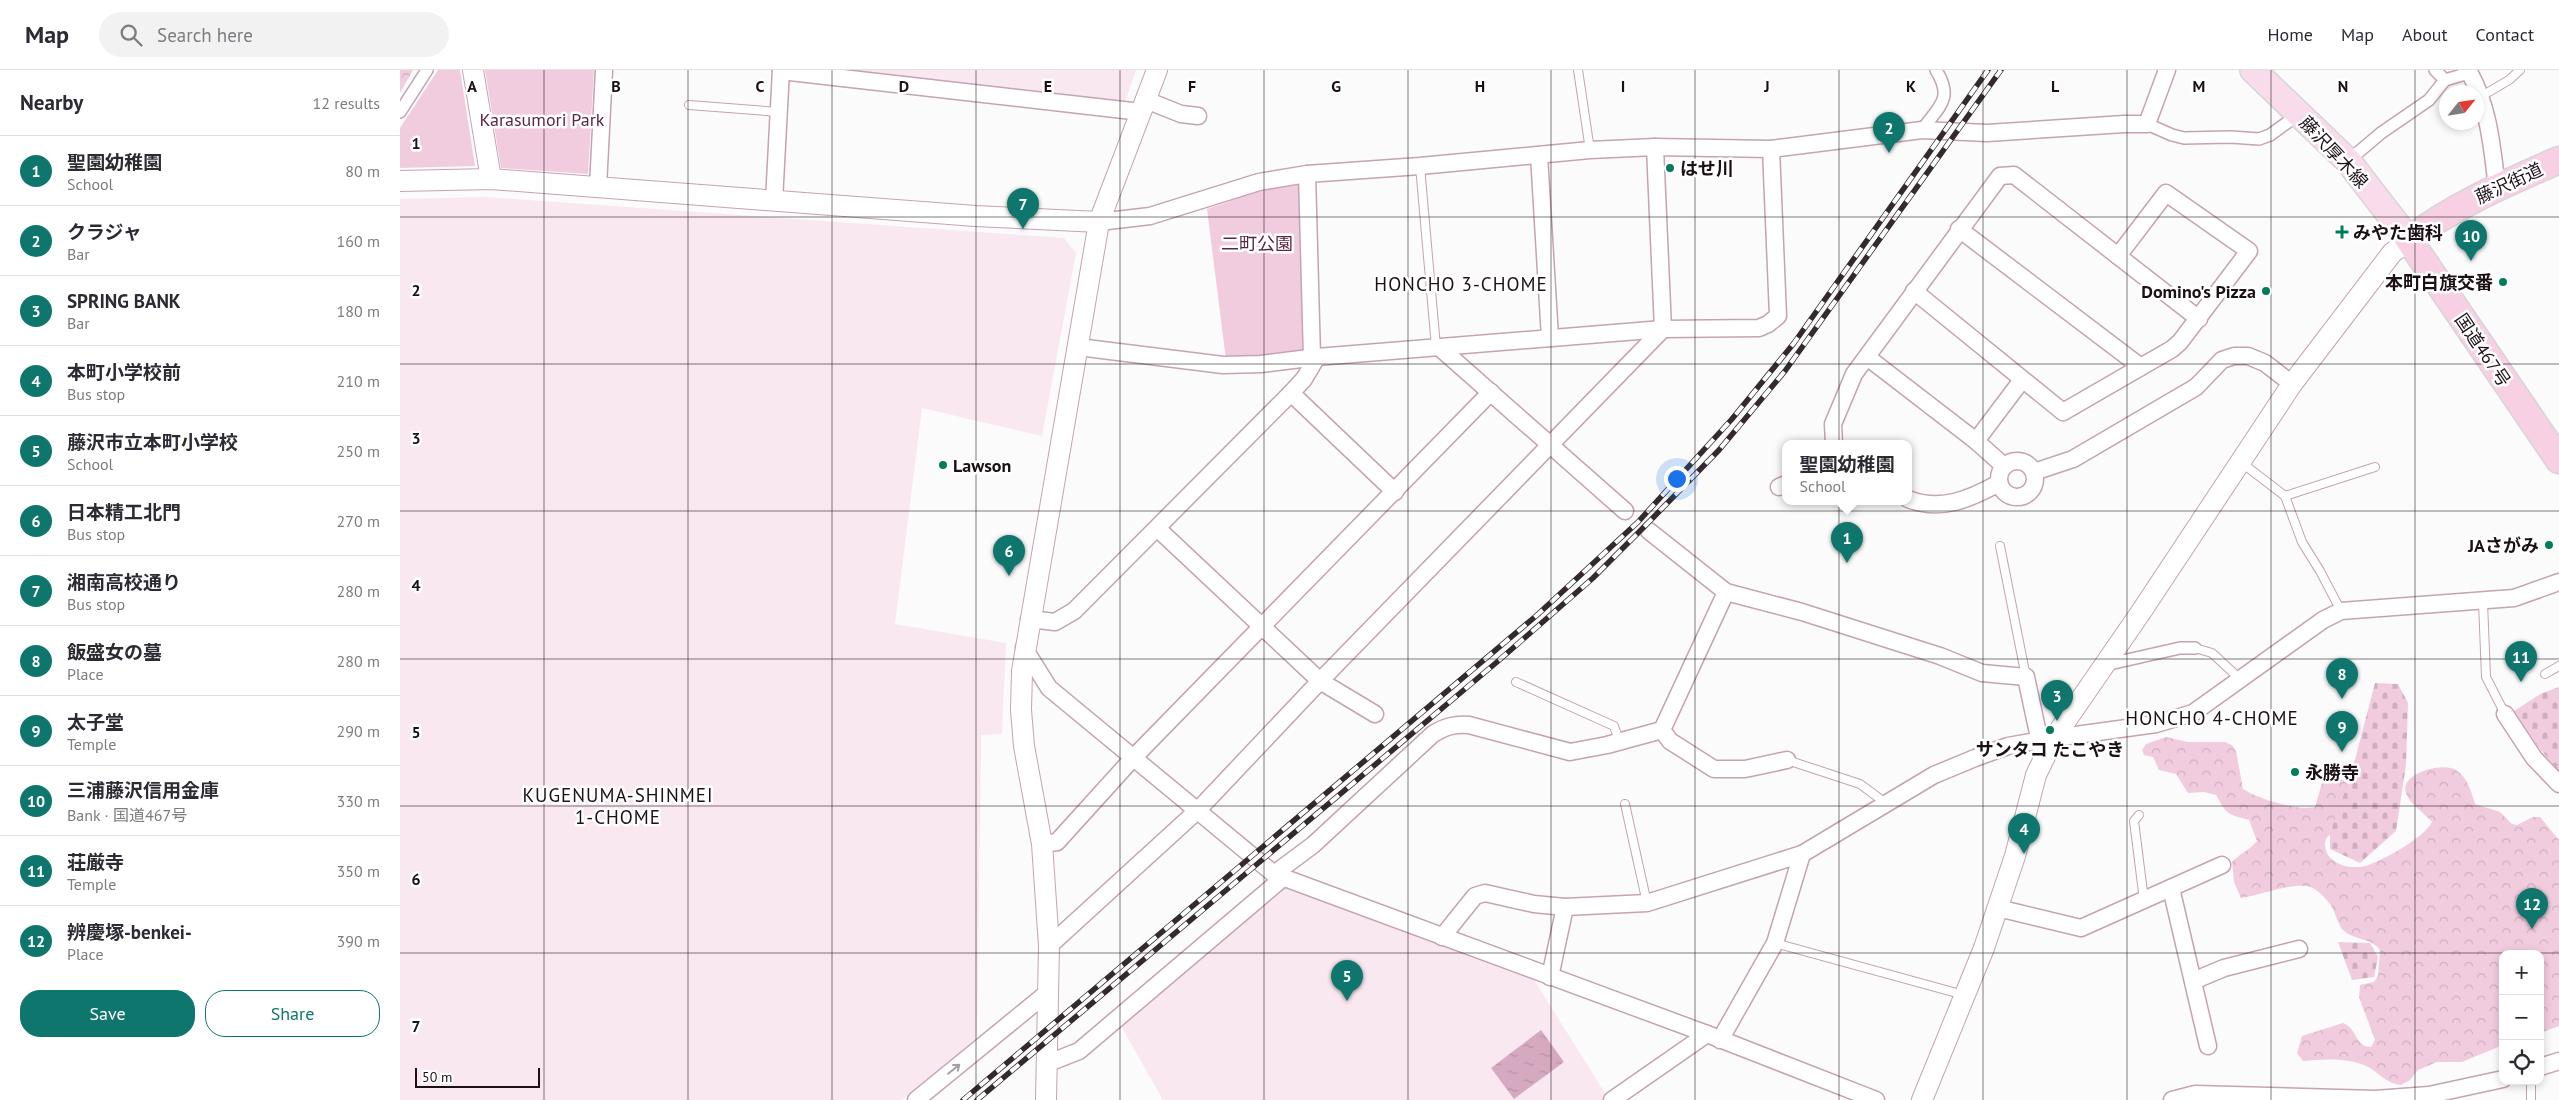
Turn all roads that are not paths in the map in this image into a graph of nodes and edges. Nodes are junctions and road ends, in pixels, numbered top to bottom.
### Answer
1 (427, 70) edge
2 (473, 70) edge
3 (604, 70) edge
4 (1157, 70) edge
5 (1578, 70) edge
6 (1936, 70) edge
7 (2166, 70) edge
8 (2253, 70) edge
9 (2435, 70) edge
10 (2520, 70) edge
11 (781, 71) edge
12 (2469, 72) edge
13 (2445, 80) junction
14 (2475, 85) edge
15 (2484, 95) edge
16 (689, 105) dead end
17 (1143, 106) junction
18 (2484, 110) edge
19 (400, 112) edge
20 (779, 112) junction
21 (2299, 114) junction
22 (1198, 116) dead end
23 (2147, 124) junction
24 (1922, 130) junction
25 (1654, 147) junction
26 (1771, 149) junction
27 (1590, 150) junction
28 (1539, 155) junction
29 (2559, 160) edge
30 (2348, 161) junction
31 (1420, 166) junction
32 (1307, 174) junction
33 (491, 179) junction
34 (400, 181) edge
35 (598, 187) junction
36 (2497, 188) junction
37 (774, 201) junction
38 (1099, 222) junction
39 (1959, 229) junction
40 (2409, 240) junction
41 (2118, 256) junction
42 (1914, 291) junction
43 (2199, 319) junction
44 (1664, 329) junction
45 (1550, 338) junction
46 (1078, 347) junction
47 (1438, 347) junction
48 (1314, 357) junction
49 (1866, 357) junction
50 (2141, 367) junction
51 (2022, 380) junction
52 (2292, 384) junction
53 (1491, 392) junction
54 (1291, 393) junction
55 (1834, 440) edge
56 (1976, 441) junction
57 (1549, 445) junction
58 (2559, 460) edge
59 (2241, 463) junction
60 (2004, 466) junction
61 (2375, 467) dead end
62 (2034, 472) junction
63 (2000, 483) junction
64 (1395, 492) junction
65 (2285, 496) junction
66 (1912, 499) edge
67 (1625, 511) dead end
68 (1158, 529) junction
69 (1648, 531) dead end
70 (2000, 546) dead end
71 (2559, 582) edge
72 (1726, 592) junction
73 (2483, 602) junction
74 (2341, 611) junction
75 (1029, 619) junction
76 (1261, 627) junction
77 (1024, 648) junction
78 (2195, 648) joint
79 (2105, 665) junction
80 (2559, 666) edge
81 (2545, 674) dead end
82 (2026, 677) junction
83 (2240, 679) junction
84 (1320, 681) junction
85 (1516, 682) dead end
86 (1375, 714) dead end
87 (2505, 714) joint
88 (1662, 730) junction
89 (1619, 741) junction
90 (2046, 745) junction
91 (1134, 757) junction
92 (1787, 760) joint
93 (2559, 784) edge
94 (1625, 804) dead end
95 (1887, 804) junction
96 (1198, 810) junction
97 (2139, 815) dead end
98 (1042, 844) junction
99 (1802, 854) junction
100 (2222, 866) dead end
101 (1279, 875) junction
102 (2171, 888) junction
103 (2144, 900) junction
104 (1647, 902) junction
105 (1565, 906) junction
106 (1998, 908) junction
107 (1442, 937) junction
108 (1775, 943) junction
109 (1048, 946) junction
110 (2299, 949) dead end
111 (1550, 977) junction
112 (2194, 981) junction
113 (1047, 992) junction
114 (1966, 996) junction
115 (1714, 1037) junction
116 (2208, 1046) dead end
117 (2559, 1061) edge
118 (1046, 1064) junction
119 (2544, 1066) edge
120 (2499, 1080) edge
121 (2531, 1085) edge
122 (2253, 1098) edge
123 (916, 1100) edge
124 (1046, 1100) edge
125 (1612, 1100) edge
126 (1876, 1100) edge
127 (1922, 1100) edge
128 (2172, 1100) edge
129 (2531, 1100) edge

1 - 19 street
2 - 33 street
3 - 35 street
4 - 17 street
5 - 27 lane
6 - 24 street
7 - 23 street
8 - 21 main road, 藤沢厚木線
9 - 13 street
10 - 15 lane
11 - 17 street
11 - 20 street
12 - 13 street
12 - 14 street
13 - 30 street
16 - 20 lane
17 - 22 street
17 - 38 street
18 - 36 street
20 - 37 street
21 - 23 street
21 - 30 main road, 藤沢厚木線
23 - 24 street
24 - 26 street
25 - 26 street
25 - 27 street
25 - 44 street
26 - 44 street
27 - 28 street
28 - 31 street
28 - 45 street
29 - 36 highway, 藤沢街道
30 - 40 main road, 藤沢厚木線
31 - 32 street
31 - 47 lane
32 - 38 street
32 - 48 street
33 - 34 street
33 - 35 street
35 - 37 street
36 - 40 highway, 藤沢街道
37 - 38 street
38 - 46 street
39 - 41 street
39 - 42 street
39 - 50 street
40 - 52 street
40 - 58 highway, 国道467号
41 - 43 street
41 - 43 street
42 - 49 street
42 - 51 street
43 - 50 street
44 - 45 street
44 - 57 street
45 - 47 street
46 - 48 street
46 - 75 street
47 - 48 street
47 - 53 street
48 - 54 street
49 - 55 street
49 - 56 street
50 - 51 street
51 - 56 street
52 - 59 street
52 - 62 street
53 - 57 street
53 - 64 street
54 - 64 street
54 - 68 street
56 - 60 street
57 - 67 street
57 - 84 street
59 - 65 lane
59 - 79 street
60 - 62 street
60 - 63 street
61 - 65 lane
62 - 63 street
63 - 66 street
64 - 76 street
65 - 74 lane
68 - 75 street
68 - 76 street
69 - 72 street
70 - 82 lane
71 - 73 street
72 - 82 street
72 - 88 street
73 - 74 street
73 - 87 lane
74 - 83 street
75 - 77 street
76 - 84 street
76 - 91 street
77 - 91 street
77 - 98 street
78 - 79 street
78 - 83 lane
79 - 90 street
80 - 81 lane
82 - 90 street
83 - 90 street
84 - 86 street
84 - 96 street
85 - 89 lane
87 - 93 street
88 - 89 street
88 - 92 street
89 - 101 street
90 - 95 street
90 - 106 street
91 - 96 street
91 - 98 street
92 - 95 lane
94 - 104 lane
95 - 99 street
96 - 101 street
96 - 109 street
97 - 103 lane
98 - 109 street
99 - 104 street
99 - 108 street
100 - 102 street
101 - 107 street
101 - 118 street
102 - 103 street
102 - 112 street
103 - 106 street
104 - 105 street
105 - 107 street
105 - 111 street
106 - 114 street
107 - 111 street
108 - 114 lane
108 - 115 street
109 - 113 street
110 - 112 street
111 - 115 street
112 - 116 street
113 - 118 street
123 -> 113 street
114 - 127 street
115 - 125 street
115 - 126 street
117 - 119 street
118 - 124 street
120 - 122 street
121 - 129 lane
122 - 128 street

